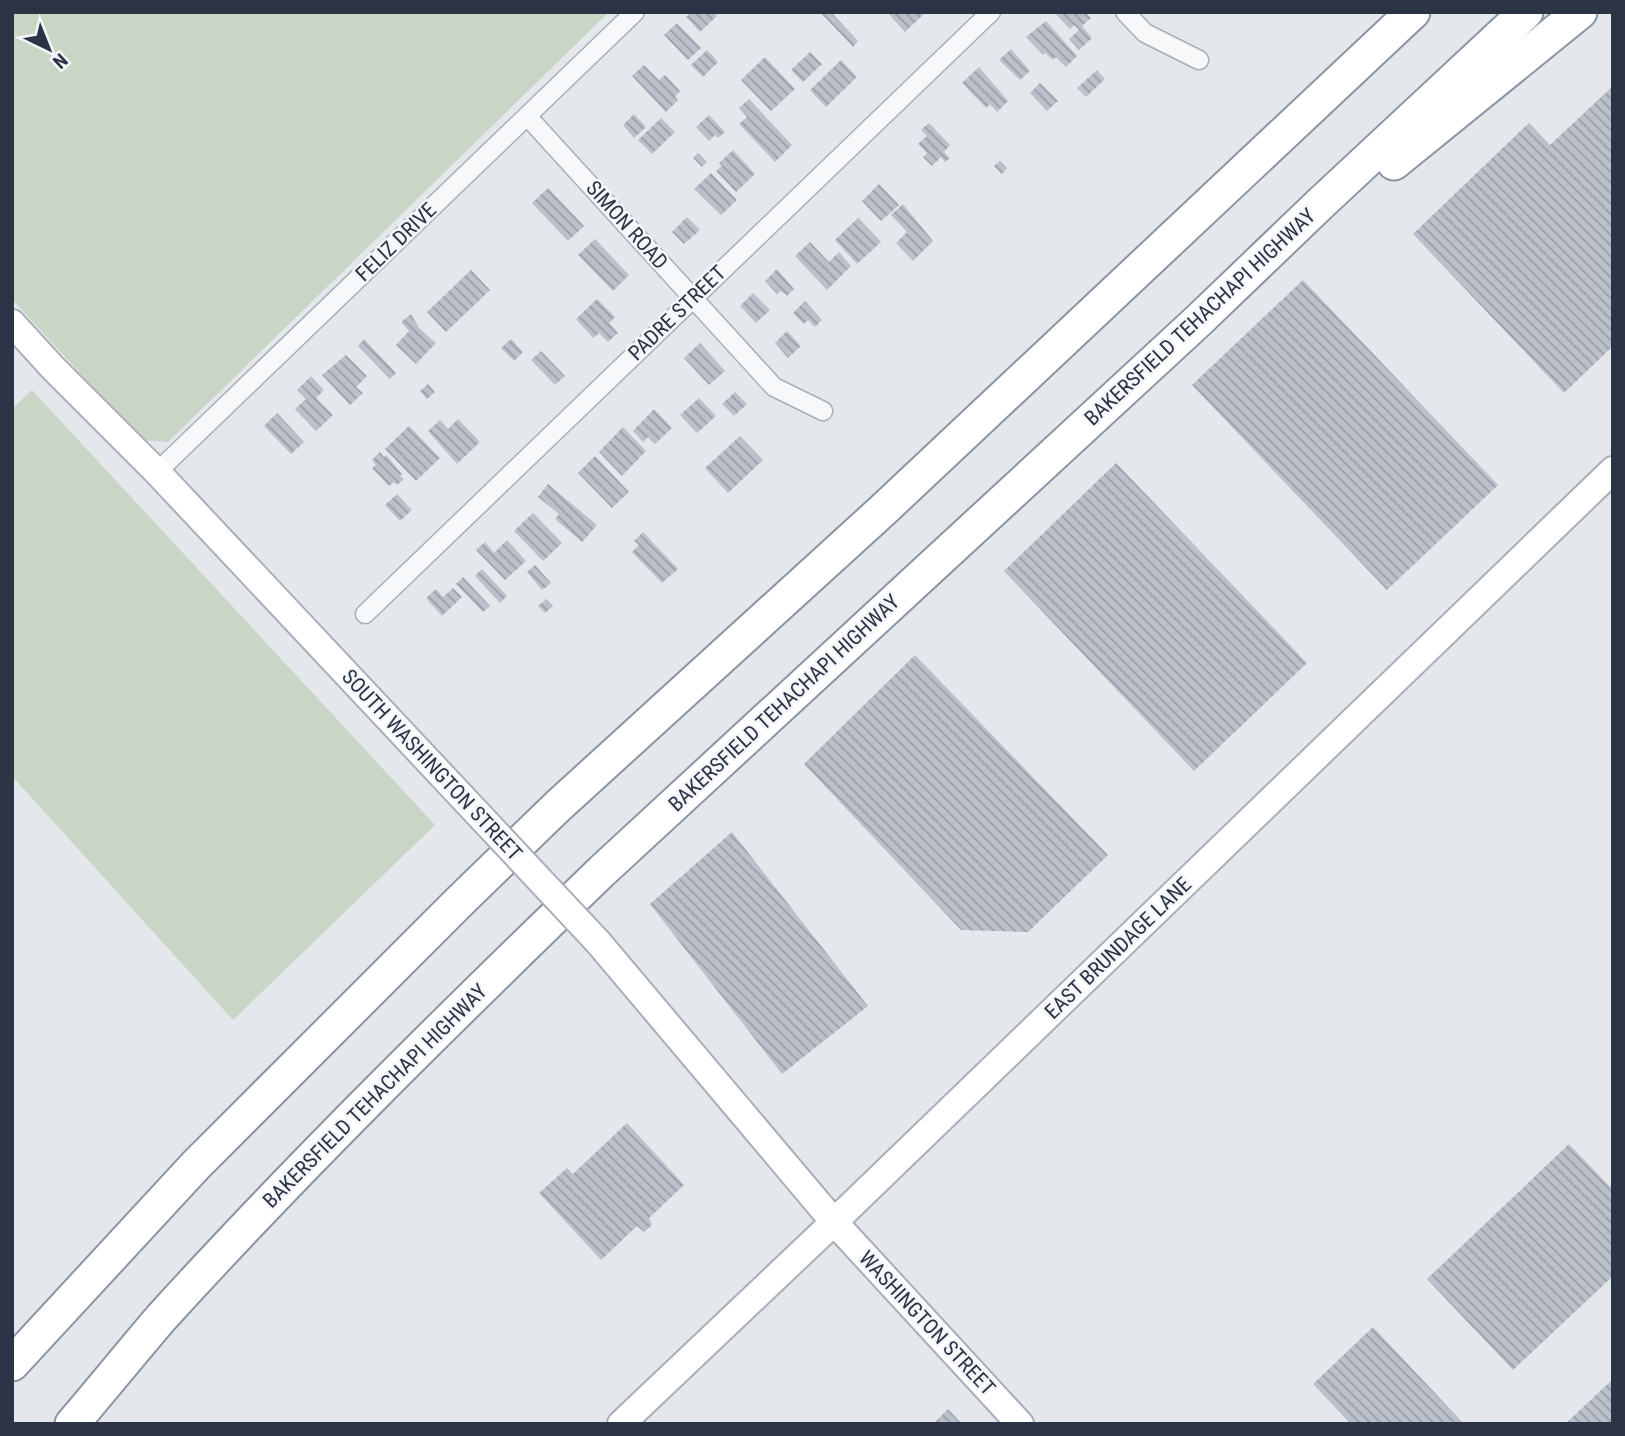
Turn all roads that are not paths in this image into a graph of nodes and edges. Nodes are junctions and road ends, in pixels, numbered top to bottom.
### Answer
1 (635, 12) edge
2 (990, 12) edge
3 (1125, 12) edge
4 (1383, 12) edge
5 (1413, 12) edge
6 (1526, 12) edge
7 (1580, 12) edge
8 (1199, 60) dead end
9 (527, 116) junction
10 (1276, 142) junction
11 (1321, 203) junction
12 (693, 298) junction
13 (12, 323) edge
14 (823, 411) dead end
15 (1613, 470) edge
16 (157, 472) junction
17 (365, 614) dead end
18 (834, 1222) junction
19 (41, 1332) junction
20 (12, 1357) edge
21 (12, 1364) edge
22 (72, 1424) edge
23 (621, 1424) edge
24 (1020, 1424) edge

1 - 9 street, FELIZ DRIVE
2 - 12 street, PADRE STREET
3 - 8 street
4 - 10 highway
5 - 10 highway
6 - 11 highway, BAKERSFIELD TEHACHAPI HIGHWAY
7 - 11 highway
9 - 12 street, SIMON ROAD
9 - 16 street, FELIZ DRIVE
10 - 19 highway
11 - 22 highway, BAKERSFIELD TEHACHAPI HIGHWAY
12 - 14 street, SIMON ROAD
12 - 17 street, PADRE STREET
13 - 16 street, SOUTH WASHINGTON STREET
15 - 18 street, EAST BRUNDAGE LANE
16 - 18 street, SOUTH WASHINGTON STREET, bridge
18 - 23 street, EAST BRUNDAGE LANE
18 - 24 street, WASHINGTON STREET
19 - 20 highway
19 - 21 highway

